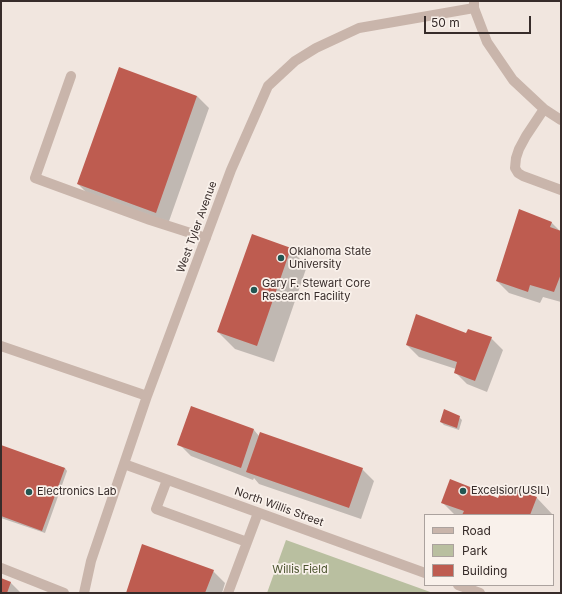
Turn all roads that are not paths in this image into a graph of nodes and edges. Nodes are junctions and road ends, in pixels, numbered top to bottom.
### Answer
1 (474, 5) edge
2 (71, 76) dead end
3 (544, 110) junction
4 (561, 120) edge
5 (561, 190) edge
6 (206, 238) junction
7 (1, 346) edge
8 (147, 396) junction
9 (124, 464) junction
10 (167, 480) junction
11 (258, 513) junction
12 (247, 542) junction
13 (1, 568) edge
14 (424, 573) edge
15 (461, 586) edge
16 (64, 593) edge
17 (84, 593) edge
18 (228, 593) edge
19 (480, 593) edge

1 - 3 street
1 - 6 street, West Tyler Avenue
2 - 6 street
3 - 4 street
3 - 5 street
6 - 8 street, West Tyler Avenue
7 - 8 street
8 - 9 street, West Tyler Avenue
9 - 10 street, North Willis Street
9 - 17 street, West Tyler Avenue
10 - 11 street, North Willis Street
10 - 12 street
11 - 12 street
11 - 14 street, North Willis Street
12 - 18 street
13 - 16 street
15 - 19 street

